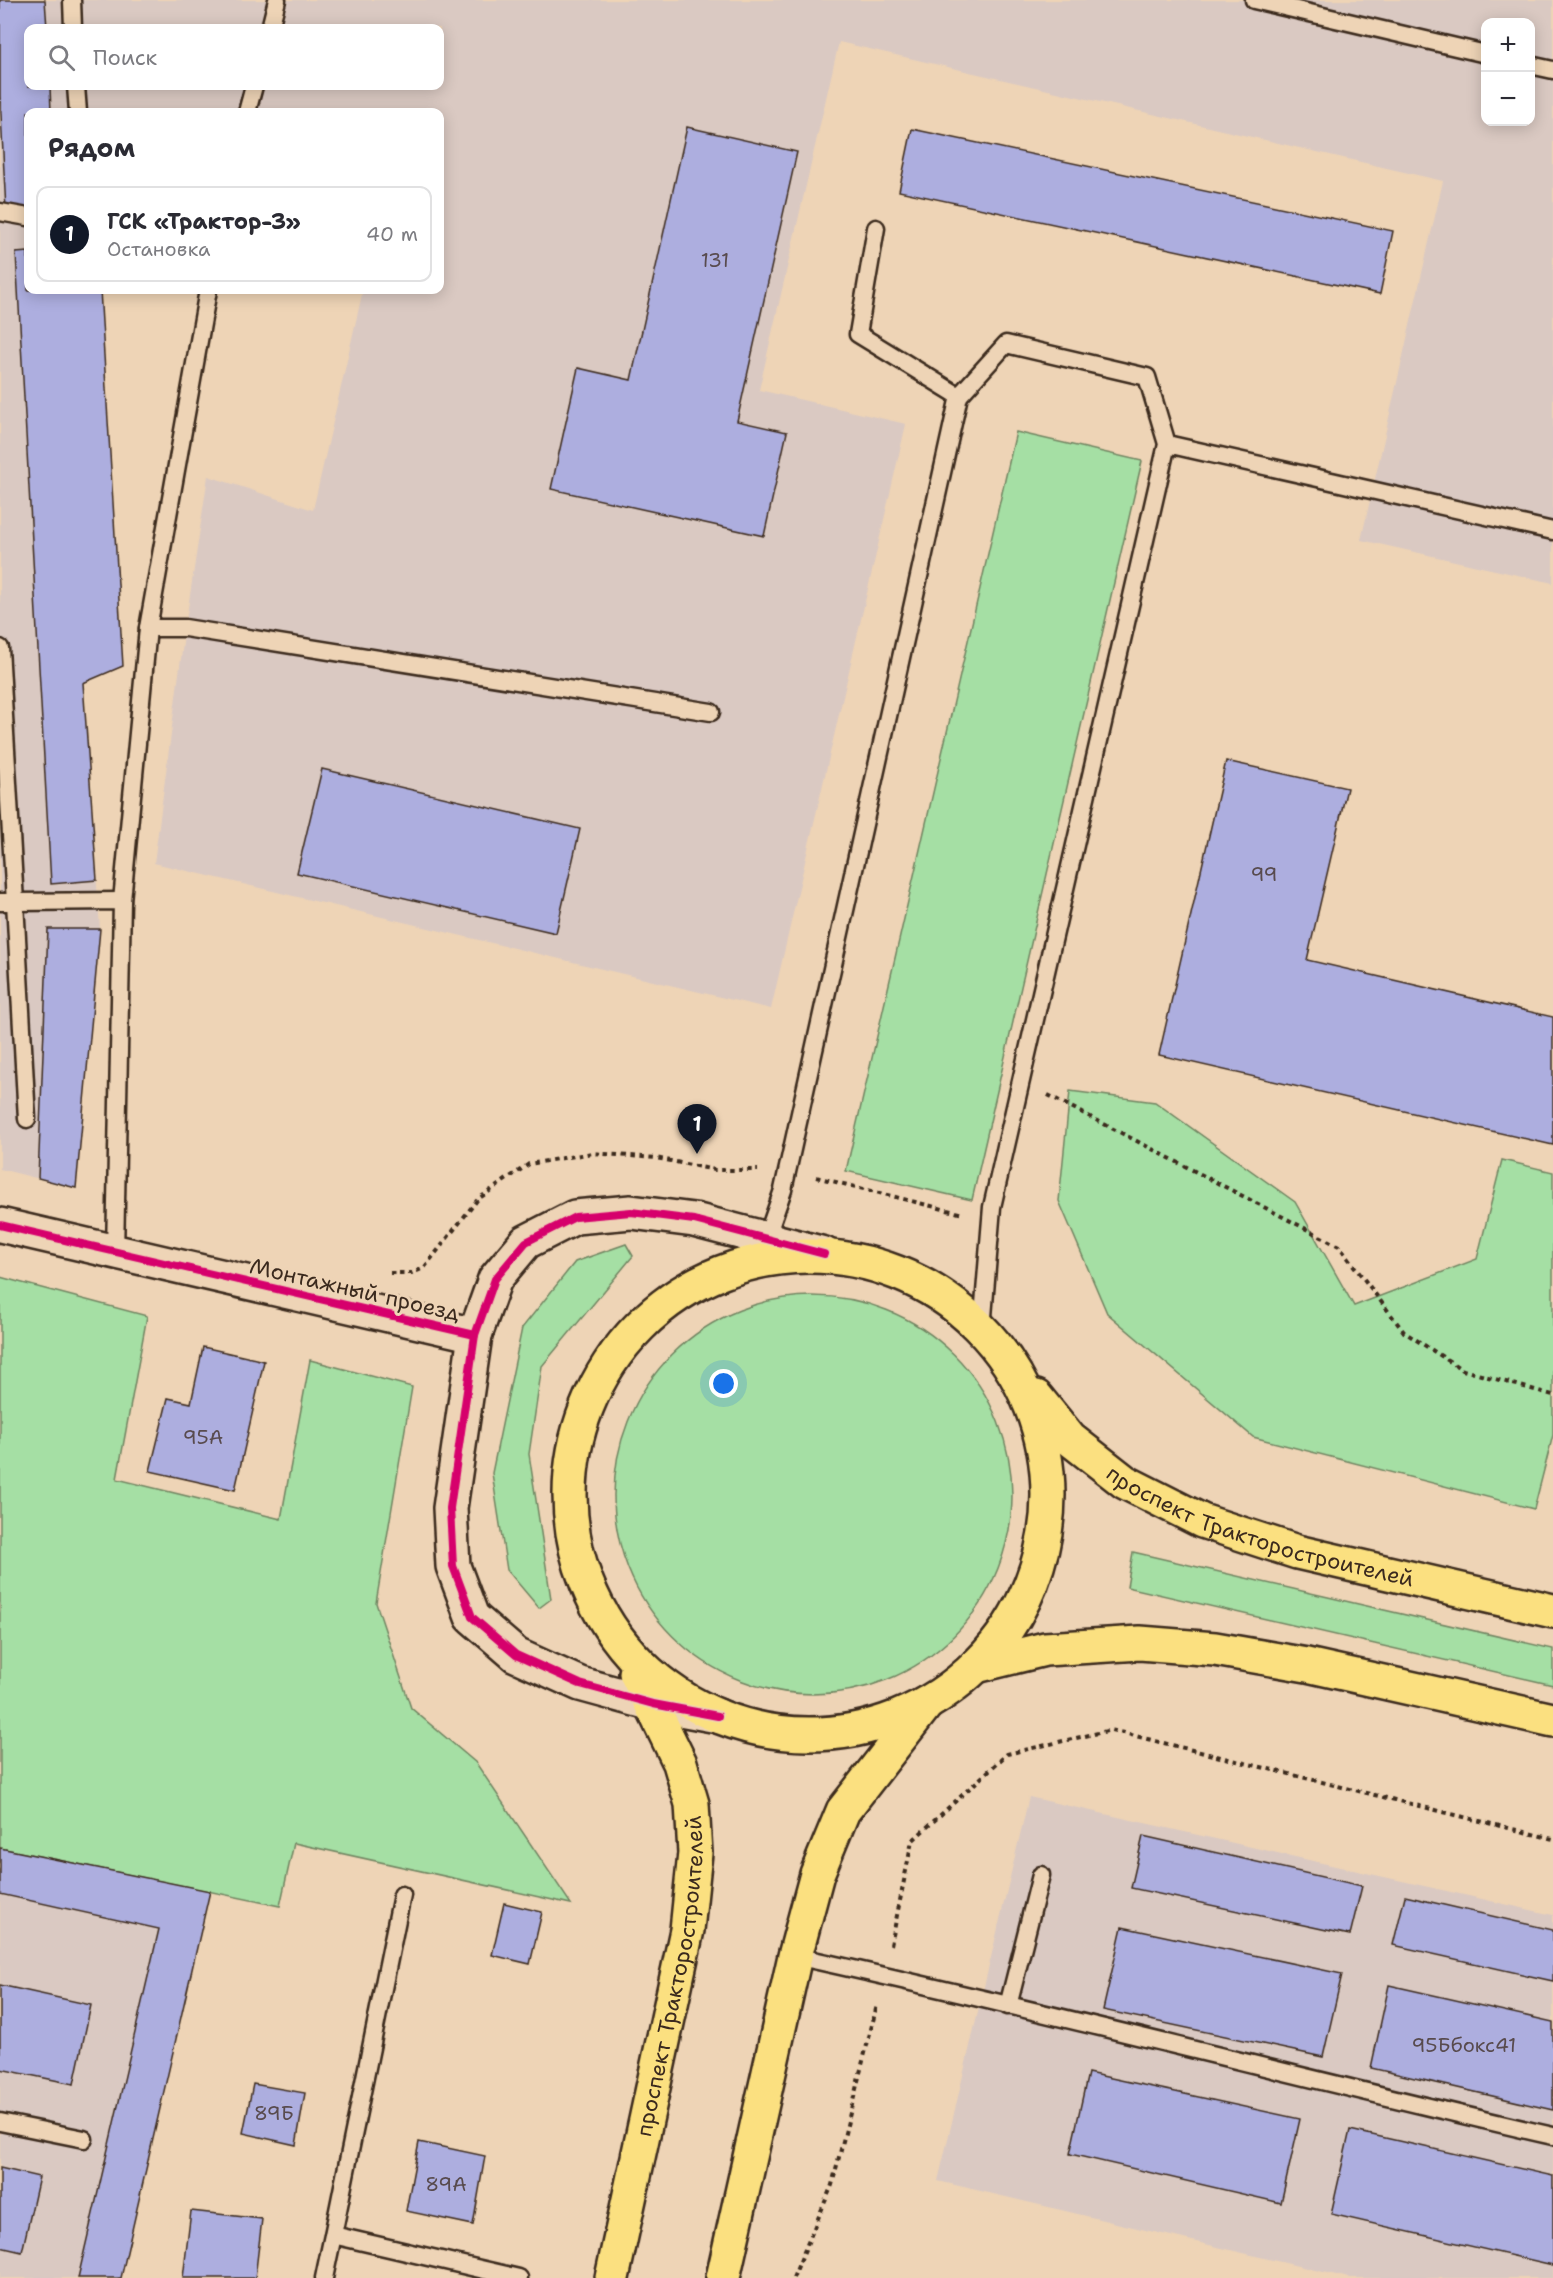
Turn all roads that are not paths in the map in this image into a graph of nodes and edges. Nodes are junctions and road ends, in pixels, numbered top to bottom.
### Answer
1 (72, 0) edge
2 (277, 0) edge
3 (1254, 0) edge
4 (73, 24) edge
5 (271, 24) edge
6 (1481, 53) edge
7 (1535, 66) edge
8 (1553, 70) edge
9 (76, 90) edge
10 (253, 90) edge
11 (78, 108) edge
12 (248, 108) edge
13 (0, 212) edge
14 (24, 217) edge
15 (876, 228) dead end
16 (207, 294) edge
17 (958, 396) junction
18 (1167, 444) junction
19 (1553, 531) edge
20 (148, 628) junction
21 (0, 648) edge
22 (711, 712) dead end
23 (122, 901) junction
24 (7, 902) edge
25 (27, 1119) dead end
26 (0, 1225) edge
27 (759, 1249) junction
28 (115, 1252) junction
29 (982, 1329) junction
30 (476, 1335) junction
31 (1012, 1367) junction
32 (1553, 1611) edge
33 (624, 1651) junction
34 (976, 1666) junction
35 (927, 1703) junction
36 (652, 1704) junction
37 (718, 1716) junction
38 (1553, 1720) edge
39 (1041, 1875) dead end
40 (402, 1896) dead end
41 (795, 1956) junction
42 (1008, 2006) junction
43 (0, 2122) edge
44 (1553, 2136) edge
45 (84, 2139) dead end
46 (333, 2235) junction
47 (324, 2278) edge
48 (519, 2278) edge
49 (612, 2278) edge
50 (723, 2278) edge

1 - 4 lane
2 - 5 lane
3 - 6 lane
7 - 8 lane
9 - 11 lane
10 - 12 lane
13 - 14 lane
15 - 17 lane
16 - 20 lane
17 - 18 lane
17 - 27 lane
18 - 19 lane
18 - 29 lane
20 - 22 lane
20 - 23 lane
21 - 24 lane
23 - 24 lane
23 - 28 lane
24 - 25 lane
26 - 28 street, Монтажный проезд
27 - 29 main road
27 - 30 street
27 - 33 main road
28 - 30 street, Монтажный проезд
29 - 31 main road
30 - 36 street, Монтажный проезд
31 - 32 main road, проспект Тракторостроителей
31 - 34 main road
33 - 36 main road, проспект Тракторостроителей
33 - 37 main road
34 - 35 main road
34 - 38 main road
35 - 37 main road
35 - 41 main road
36 - 37 street, Монтажный проезд
36 - 49 main road, проспект Тракторостроителей
39 - 42 lane
40 - 46 lane
41 - 42 lane
41 - 50 main road
42 - 44 lane
43 - 45 lane
46 - 47 lane
46 - 48 lane

